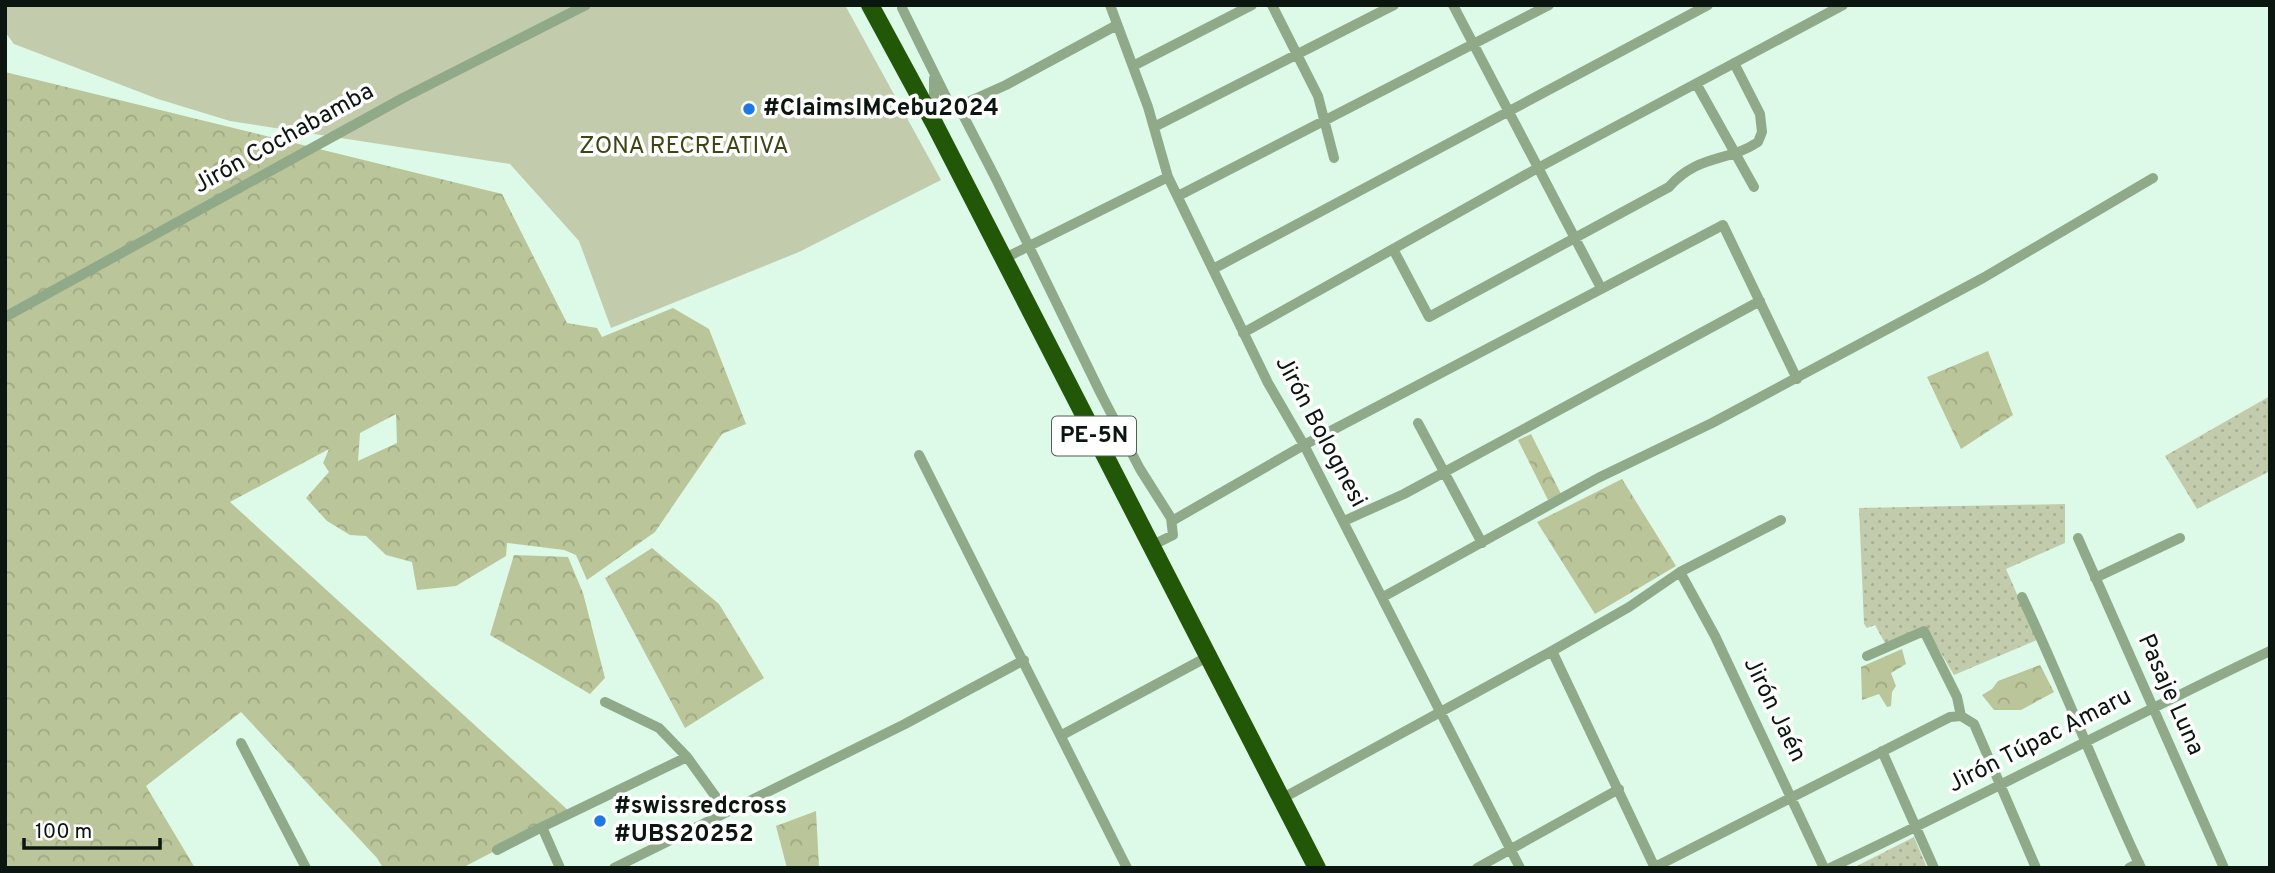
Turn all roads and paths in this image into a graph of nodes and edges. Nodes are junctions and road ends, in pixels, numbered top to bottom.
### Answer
1 (586, 5) edge
2 (870, 5) edge
3 (1110, 5) edge
4 (1252, 5) edge
5 (1272, 5) edge
6 (1394, 5) edge
7 (1453, 5) edge
8 (1549, 5) edge
9 (1707, 5) edge
10 (1843, 5) edge
11 (902, 8) dead end
12 (1117, 25) junction
13 (1472, 43) junction
14 (1298, 53) junction
15 (1734, 63) junction
16 (1133, 65) junction
17 (934, 76) junction
18 (1697, 85) junction
19 (952, 109) junction
20 (1507, 112) junction
21 (1325, 118) junction
22 (934, 123) junction
23 (1154, 127) junction
24 (1735, 152) junction
25 (1334, 158) dead end
26 (1536, 169) junction
27 (1168, 177) junction
28 (2153, 178) dead end
29 (1755, 187) dead end
30 (1178, 196) junction
31 (1574, 237) junction
32 (1028, 246) junction
33 (1393, 248) junction
34 (1003, 259) junction
35 (1213, 269) junction
36 (1601, 288) junction
37 (1759, 301) junction
38 (5, 317) edge
39 (1243, 333) junction
40 (1797, 379) junction
41 (1418, 423) dead end
42 (1304, 445) junction
43 (919, 455) dead end
44 (1445, 472) junction
45 (1781, 520) dead end
46 (1172, 521) junction
47 (1344, 521) junction
48 (2078, 538) dead end
49 (2180, 538) dead end
50 (1482, 543) junction
51 (1151, 546) junction
52 (1680, 572) junction
53 (2095, 578) junction
54 (1383, 597) junction
55 (2022, 597) dead end
56 (1552, 651) junction
57 (2270, 651) edge
58 (1209, 656) junction
59 (1867, 656) dead end
60 (1024, 660) junction
61 (605, 702) dead end
62 (2151, 707) junction
63 (1439, 713) junction
64 (1962, 716) junction
65 (1062, 735) junction
66 (241, 743) dead end
67 (2084, 744) junction
68 (1882, 751) junction
69 (687, 757) junction
70 (1999, 787) junction
71 (1619, 789) junction
72 (1792, 797) junction
73 (1283, 799) junction
74 (726, 811) junction
75 (542, 827) junction
76 (1916, 828) junction
77 (497, 850) dead end
78 (1511, 850) junction
79 (2137, 866) edge
80 (306, 868) edge
81 (559, 868) edge
82 (614, 868) edge
83 (1127, 868) edge
84 (1317, 868) edge
85 (1477, 868) edge
86 (1520, 868) edge
87 (1655, 868) edge
88 (1827, 868) edge
89 (1934, 868) edge
90 (2036, 868) edge
91 (2224, 868) edge

1 - 38 street, Jirón Cochabamba
2 - 22 highway, PE-5N
3 - 12 street, Jirón Bolognesi
4 - 16 street
5 - 14 street
6 - 14 street
7 - 13 street
8 - 13 street
9 - 20 street
10 - 15 street
11 - 17 street
12 - 16 street, Jirón Bolognesi
12 - 19 street
13 - 20 street
13 - 21 street
14 - 21 street
14 - 23 street
15 - 18 street
15 - 24 street
16 - 23 street, Jirón Bolognesi
17 - 19 street
17 - 22 street
18 - 24 street
18 - 26 street
19 - 32 street
20 - 26 street
20 - 35 street
21 - 25 street
21 - 30 street
22 - 34 highway, PE-5N
23 - 27 street, Jirón Bolognesi
24 - 29 street
24 - 31 street
26 - 31 street
26 - 33 street
27 - 30 street, Jirón Bolognesi
27 - 32 street
28 - 40 street
30 - 35 street, Jirón Bolognesi
31 - 33 street
31 - 36 street
32 - 34 street
32 - 46 street
33 - 39 street
34 - 51 highway, PE-5N
35 - 39 street, Jirón Bolognesi
36 - 37 street
36 - 42 street
37 - 40 street
37 - 44 street
39 - 42 street, Jirón Bolognesi
40 - 50 street
41 - 44 street
42 - 46 street
42 - 47 street, Jirón Bolognesi
43 - 60 street
44 - 47 street
44 - 50 street
45 - 52 street
46 - 51 street
47 - 54 street, Jirón Bolognesi
48 - 53 street, Pasaje Luna
49 - 53 street
50 - 54 street
51 - 58 highway, PE-5N
52 - 56 street
52 - 72 street, Jirón Jaén
53 - 62 street, Pasaje Luna
54 - 63 street, Jirón Bolognesi
55 - 67 street
56 - 63 street
56 - 71 street
57 - 62 street, Jirón Túpac Amaru
58 - 65 street
58 - 73 highway, PE-5N
59 - 64 street
60 - 65 street
60 - 74 street
61 - 69 street
62 - 67 street, Jirón Túpac Amaru
62 - 91 street, Pasaje Luna
63 - 73 street
63 - 78 street, Jirón Bolognesi
64 - 68 street
64 - 70 street
65 - 83 street
66 - 80 street
67 - 70 street, Jirón Túpac Amaru
67 - 79 street
68 - 72 street
68 - 76 street
69 - 74 street
69 - 75 street
70 - 76 street, Jirón Túpac Amaru
70 - 90 street
71 - 78 street
71 - 87 street
72 - 87 street
72 - 88 street, Jirón Jaén
73 - 84 highway, PE-5N
74 - 82 street
75 - 77 street
75 - 81 street
76 - 88 street, Jirón Túpac Amaru
76 - 89 street
78 - 85 street
78 - 86 street, Jirón Bolognesi

